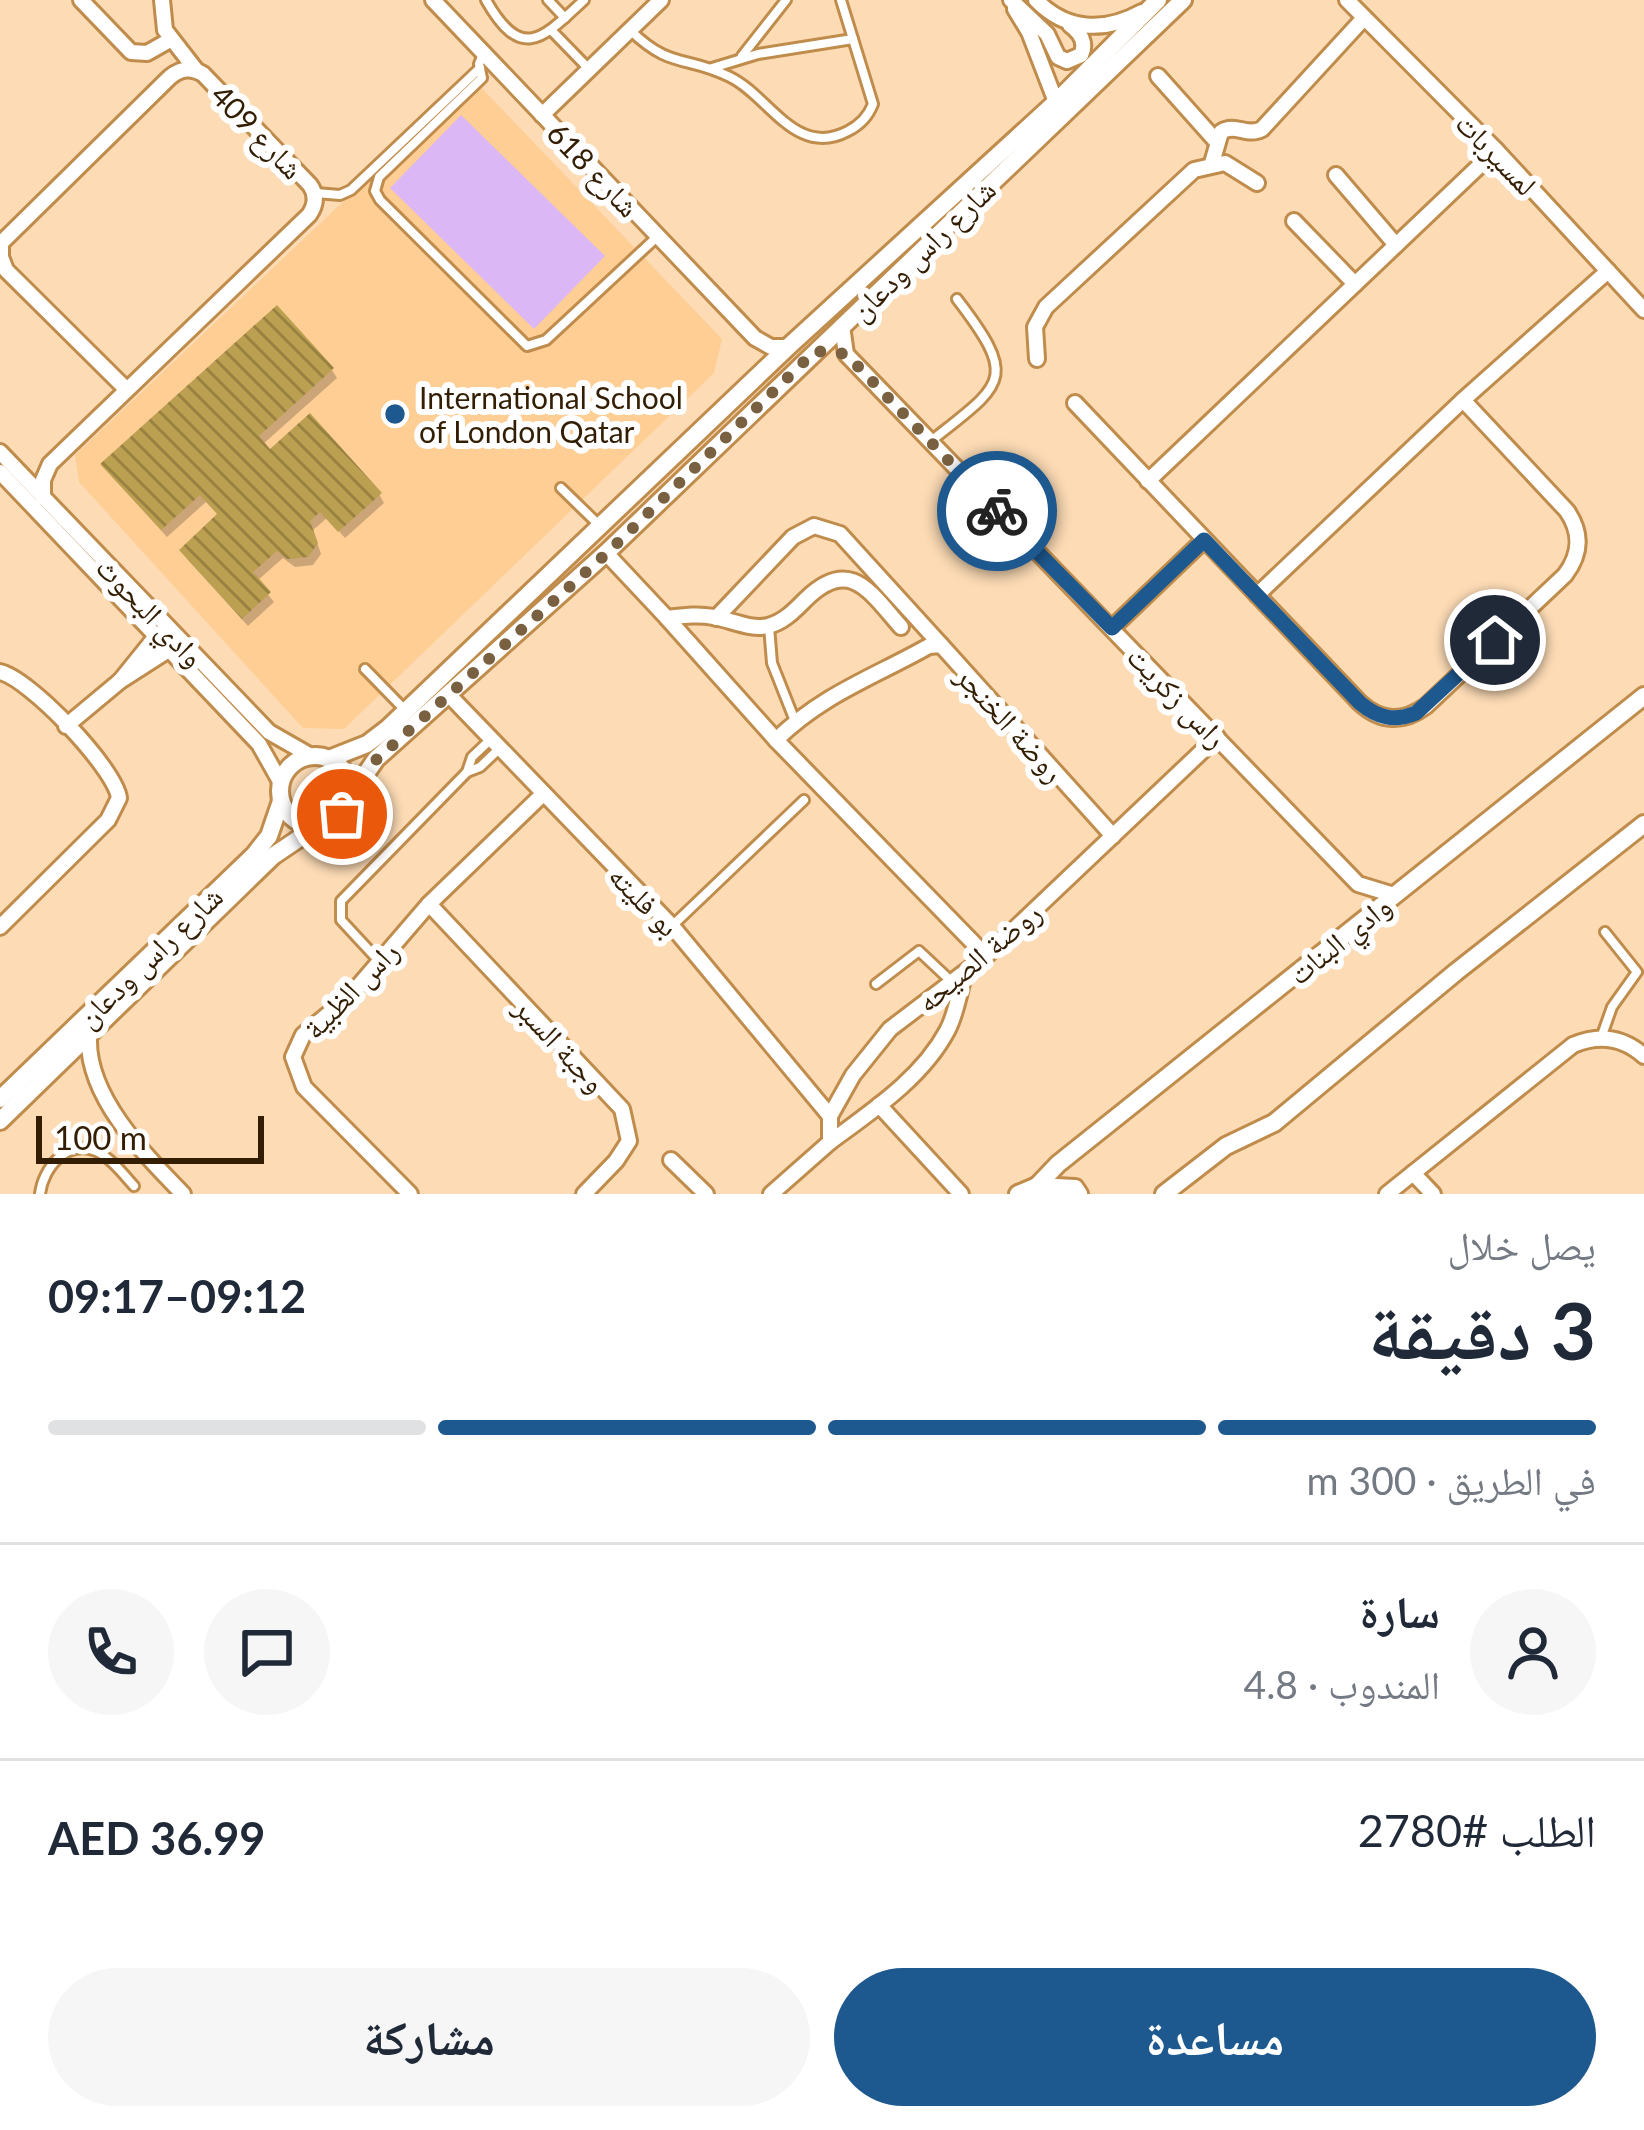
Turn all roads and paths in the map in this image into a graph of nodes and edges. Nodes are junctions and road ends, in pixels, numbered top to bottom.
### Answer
1 (81, 0) edge
2 (162, 0) edge
3 (433, 0) edge
4 (486, 0) edge
5 (548, 0) edge
6 (584, 0) edge
7 (661, 0) edge
8 (786, 0) edge
9 (841, 0) edge
10 (1010, 0) edge
11 (1036, 0) edge
12 (1184, 0) edge
13 (1347, 0) edge
14 (1155, 3) edge
15 (565, 17) junction
16 (1364, 18) junction
17 (1070, 25) junction
18 (630, 30) junction
19 (552, 31) junction
20 (854, 39) junction
21 (170, 40) junction
22 (741, 57) junction
23 (482, 60) junction
24 (711, 68) junction
25 (196, 70) junction
26 (590, 70) junction
27 (1157, 76) dead end
28 (1056, 102) junction
29 (542, 115) junction
30 (1216, 141) junction
31 (1496, 149) junction
32 (1212, 163) junction
33 (1336, 175) dead end
34 (1257, 183) dead end
35 (314, 193) junction
36 (1294, 221) dead end
37 (658, 236) junction
38 (1396, 245) junction
39 (1607, 271) junction
40 (1354, 284) junction
41 (957, 299) dead end
42 (1644, 310) edge
43 (842, 326) junction
44 (755, 338) junction
45 (788, 347) junction
46 (815, 351) junction
47 (846, 354) junction
48 (1037, 358) dead end
49 (763, 371) junction
50 (127, 390) junction
51 (1462, 400) junction
52 (1076, 404) dead end
53 (930, 442) junction
54 (0, 452) edge
55 (50, 464) junction
56 (18, 471) junction
57 (0, 472) edge
58 (1148, 481) junction
59 (561, 488) dead end
60 (43, 498) junction
61 (600, 526) junction
62 (1204, 540) junction
63 (606, 554) junction
64 (1257, 595) junction
65 (668, 618) junction
66 (716, 618) junction
67 (769, 626) junction
68 (901, 627) dead end
69 (1112, 628) junction
70 (160, 632) junction
71 (941, 645) junction
72 (174, 646) junction
73 (365, 669) dead end
74 (0, 672) edge
75 (120, 681) junction
76 (448, 694) junction
77 (1644, 696) edge
78 (406, 711) junction
79 (795, 722) junction
80 (66, 726) junction
81 (1217, 737) junction
82 (776, 740) junction
83 (494, 744) junction
84 (320, 758) junction
85 (281, 792) junction
86 (542, 795) junction
87 (350, 797) junction
88 (804, 800) dead end
89 (1644, 824) edge
90 (316, 826) junction
91 (1113, 836) junction
92 (1358, 884) junction
93 (1394, 895) junction
94 (429, 904) junction
95 (1363, 920) junction
96 (672, 926) junction
97 (0, 927) edge
98 (1605, 932) dead end
99 (986, 956) junction
100 (380, 962) junction
101 (959, 980) junction
102 (877, 984) dead end
103 (89, 1038) junction
104 (1601, 1038) junction
105 (1644, 1056) edge
106 (58, 1066) junction
107 (94, 1073) junction
108 (0, 1099) edge
109 (879, 1105) junction
110 (830, 1116) junction
111 (0, 1121) edge
112 (830, 1142) junction
113 (671, 1160) dead end
114 (1413, 1173) junction
115 (134, 1186) dead end
116 (1037, 1186) junction
117 (40, 1194) edge
118 (183, 1194) edge
119 (410, 1194) edge
120 (584, 1194) edge
121 (706, 1194) edge
122 (771, 1194) edge
123 (962, 1194) edge
124 (1018, 1194) edge
125 (1079, 1194) edge
126 (1164, 1194) edge
127 (1387, 1194) edge
128 (1433, 1194) edge

1 - 21 street
2 - 21 street
3 - 23 street, شارع 618
4 - 19 lane
5 - 15 lane
6 - 15 lane
7 - 18 street
8 - 22 lane
9 - 20 lane
10 - 17 street
10 - 28 street
11 - 17 street
12 - 43 street, شارع راس ودعان
13 - 16 street, لمسيربات
14 - 17 street
14 - 28 street, شارع راس ودعان
15 - 19 lane
16 - 30 street
16 - 31 street, لمسيربات
18 - 24 lane
18 - 26 street
19 - 26 lane
20 - 22 lane
20 - 24 lane
21 - 25 street
22 - 24 lane
23 - 29 street, شارع 618
23 - 35 lane
23 - 37 lane
25 - 35 street, شارع 409
25 - 50 street, شارع 409
26 - 29 street
27 - 30 street
28 - 45 street, شارع راس ودعان
29 - 37 street, شارع 618
30 - 32 street
31 - 38 street
31 - 39 street, لمسيربات
32 - 34 street
32 - 48 street
33 - 38 street
35 - 50 street, شارع 409
36 - 40 street
37 - 44 street, شارع 618
38 - 40 street
39 - 42 street, لمسيربات
39 - 51 street
40 - 58 street
41 - 53 lane
43 - 46 street, شارع راس ودعان
43 - 47 street
44 - 45 street
44 - 49 street, شارع 618
45 - 49 street, شارع راس ودعان
46 - 47 street
46 - 63 street, شارع راس ودعان
47 - 53 street, راس زكريت
49 - 61 street, شارع راس ودعان
50 - 55 street, شارع 409
51 - 64 street
51 - 64 street
52 - 58 street
53 - 69 street, راس زكريت
54 - 56 street, وادي البحوث
55 - 56 street
55 - 60 street
56 - 60 street, وادي البحوث
57 - 70 street, وادي البحوث
58 - 62 street
59 - 61 lane
60 - 70 street, وادي البحوث
61 - 78 street, شارع راس ودعان
62 - 64 street
62 - 69 street
63 - 65 street
63 - 76 street, شارع راس ودعان
65 - 66 street
65 - 82 street
66 - 67 street
66 - 71 street
67 - 68 street
67 - 79 lane
69 - 81 street, راس زكريت
70 - 72 street, وادي البحوث
70 - 75 street
71 - 79 street, روضة الخنجر
71 - 91 street, روضة الخنجر
72 - 75 street
72 - 84 street, وادي البحوث
72 - 85 street, وادي البحوث
73 - 78 lane
74 - 80 street
75 - 80 street
76 - 83 street, بو فليته
76 - 87 street, شارع راس ودعان
77 - 93 street, وادي البنات
78 - 84 street, شارع راس ودعان
79 - 82 street, روضة الخنجر
80 - 97 street
81 - 91 street, روضة الصيحه
81 - 92 street, راس زكريت
82 - 99 street
83 - 86 street, بو فليته
83 - 100 lane
84 - 85 street
84 - 87 street
85 - 90 street
85 - 108 street, شارع راس ودعان
86 - 94 street, راس الظبية
86 - 96 street, بو فليته
87 - 90 street
88 - 96 lane
89 - 126 street
90 - 103 street, شارع راس ودعان
91 - 99 street, روضة الصيحه
92 - 93 street, راس زكريت
92 - 95 street
93 - 95 street, وادي البنات
94 - 100 street, راس الظبية
94 - 120 street, وجبة السبر
95 - 116 street, وادي البنات
96 - 110 street, بو فليته
98 - 104 lane
99 - 101 street, روضة الصيحه
100 - 119 street, راس الظبية
101 - 102 lane
101 - 109 street
101 - 110 street, روضة الصيحه
103 - 106 street, شارع راس ودعان
103 - 107 street, شارع راس ودعان
104 - 105 street
104 - 114 street
106 - 107 street, شارع راس ودعان
106 - 111 street, شارع راس ودعان
107 - 118 street, شارع راس ودعان
109 - 112 street
109 - 123 street
110 - 112 street
112 - 122 street
113 - 121 street
114 - 127 street
114 - 128 street
115 - 117 lane
116 - 124 street
116 - 125 street

